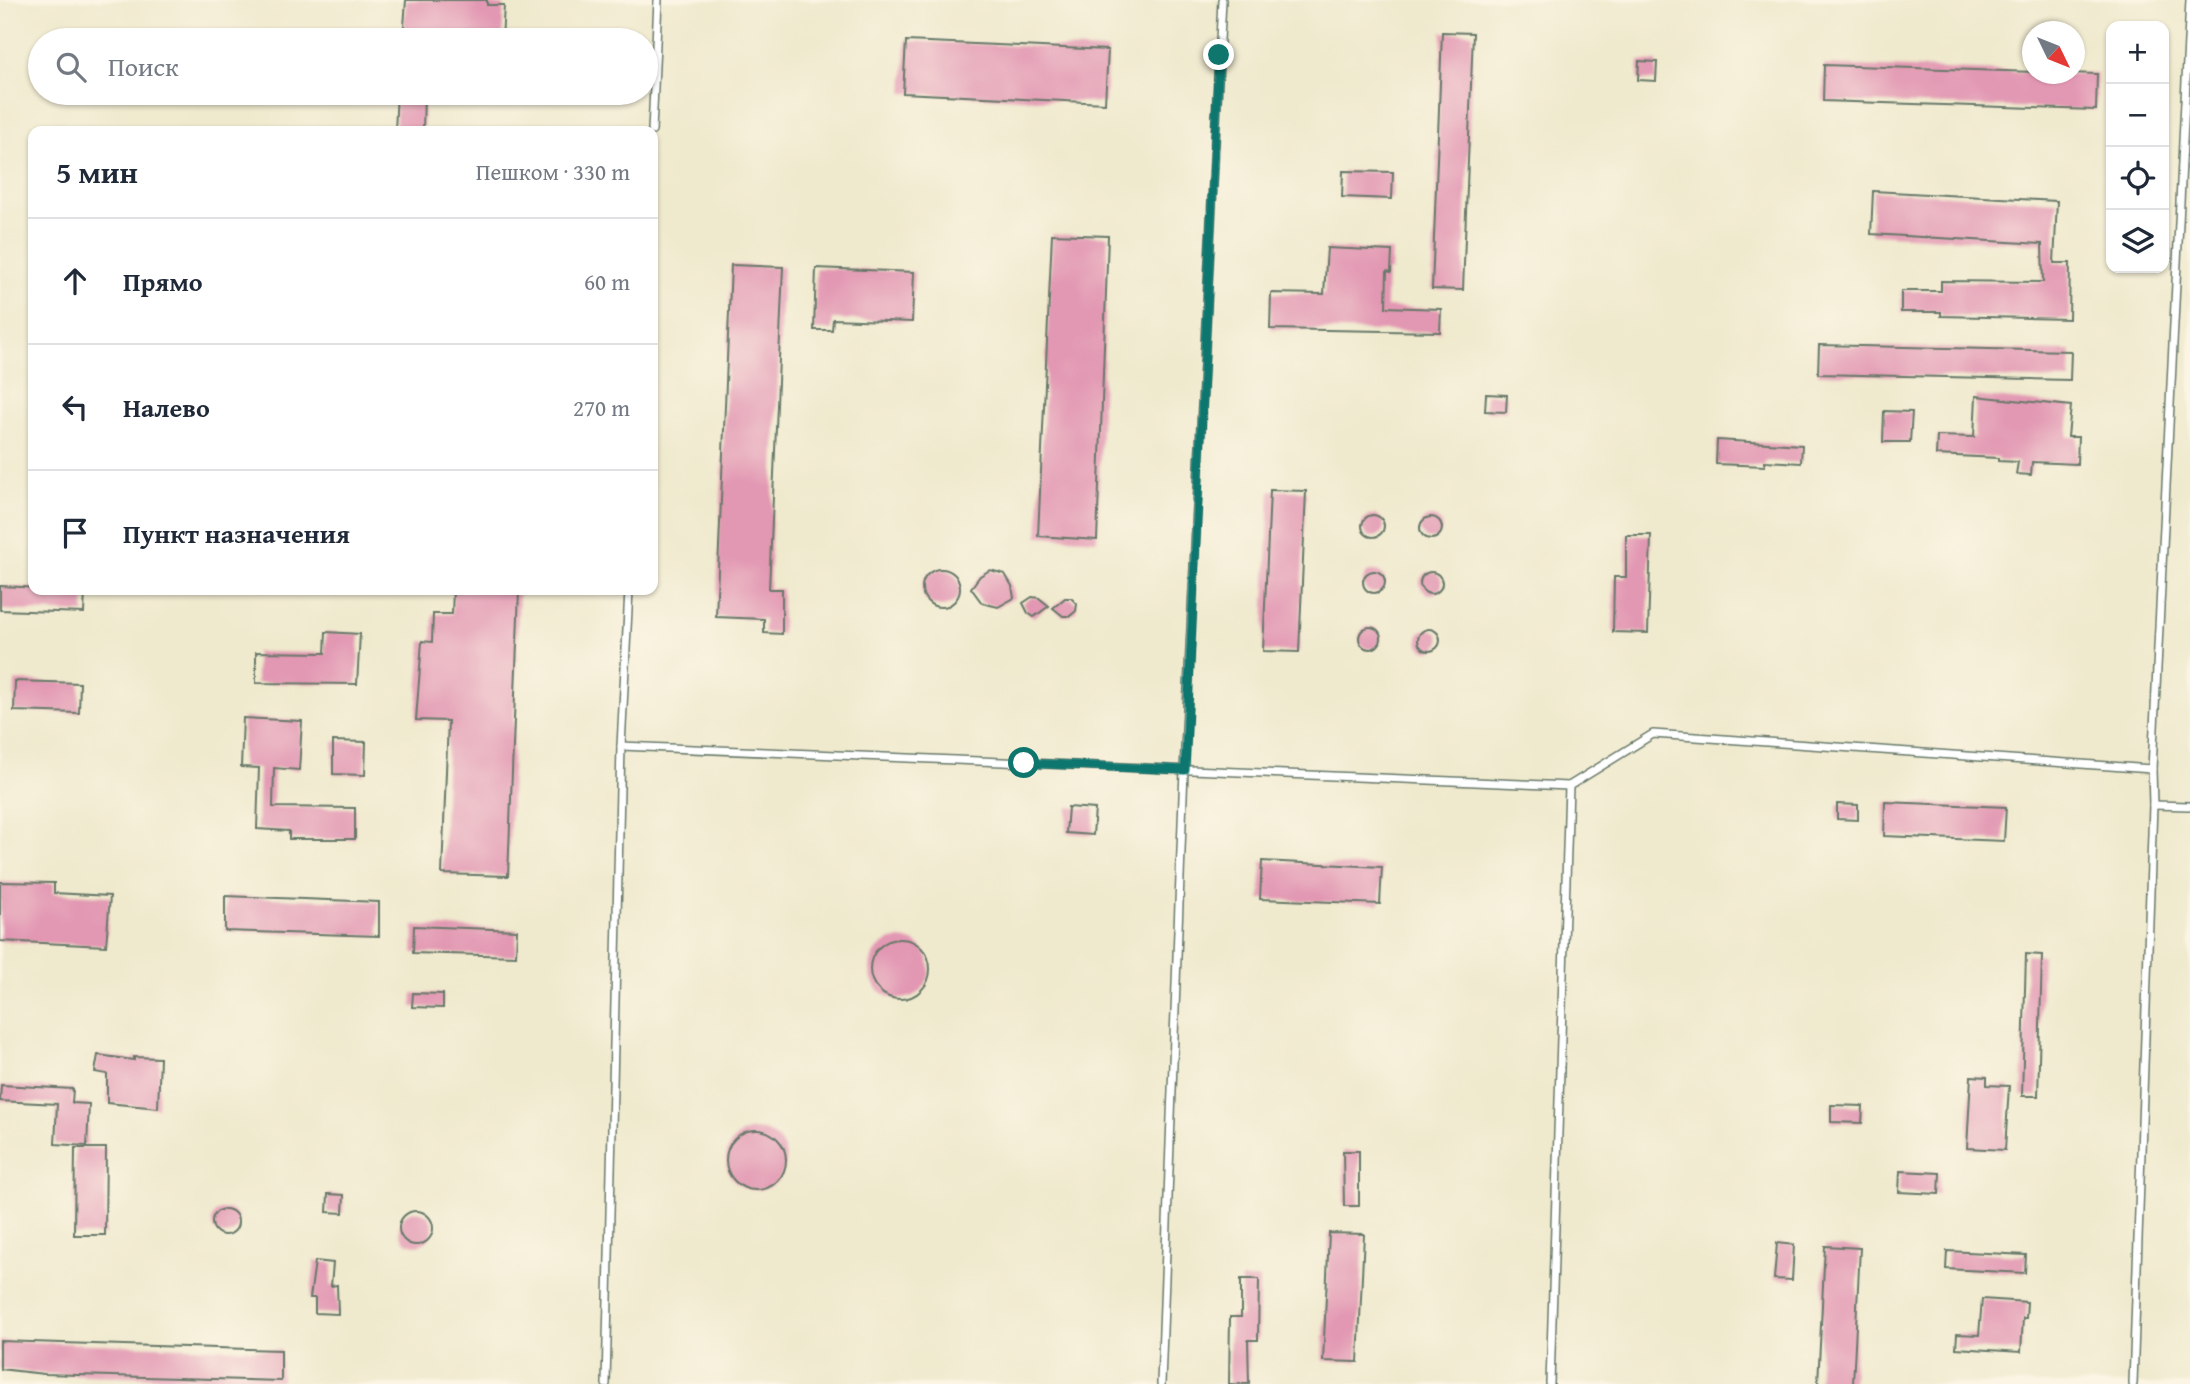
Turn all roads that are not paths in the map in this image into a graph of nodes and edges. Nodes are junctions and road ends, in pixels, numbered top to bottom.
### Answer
1 (658, 0) edge
2 (1222, 0) edge
3 (2190, 0) edge
4 (657, 28) edge
5 (653, 105) edge
6 (652, 126) edge
7 (629, 595) edge
8 (621, 746) junction
9 (2152, 769) junction
10 (1185, 770) junction
11 (1569, 786) junction
12 (2153, 805) junction
13 (2190, 806) edge
14 (606, 1384) edge
15 (1161, 1384) edge
16 (1550, 1384) edge
17 (2133, 1384) edge

1 - 4 lane
2 - 10 lane
3 - 9 lane
5 - 6 lane
7 - 8 lane
8 - 10 lane
8 - 14 lane
9 - 11 lane
9 - 12 lane
10 - 11 lane
10 - 15 lane
11 - 16 lane
12 - 13 lane
12 - 17 lane

